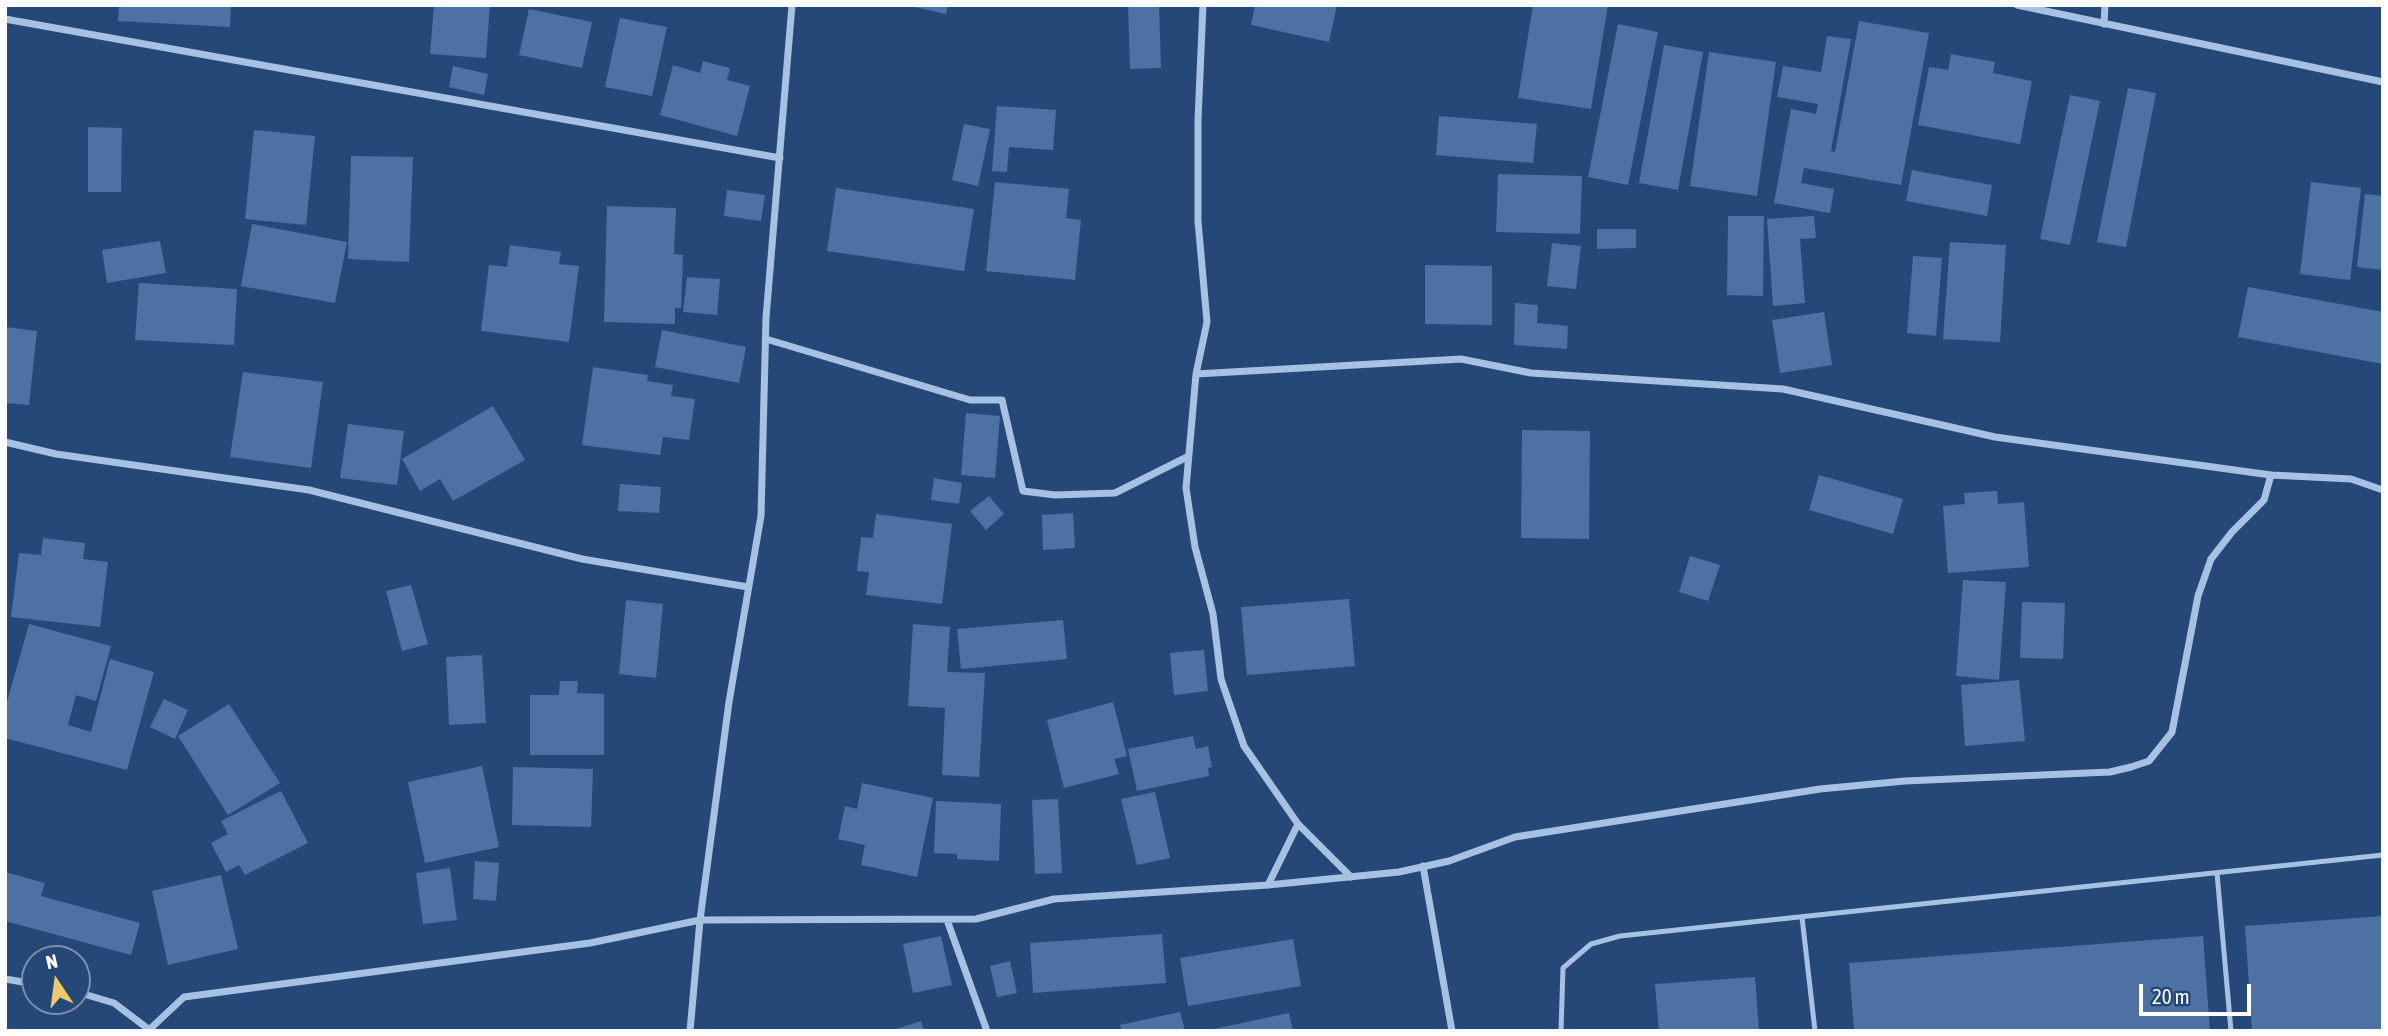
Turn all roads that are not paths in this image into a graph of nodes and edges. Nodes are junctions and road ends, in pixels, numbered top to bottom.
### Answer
1 (792, 5) edge
2 (1203, 5) edge
3 (2017, 5) edge
4 (2105, 5) edge
5 (5, 19) edge
6 (2104, 24) junction
7 (2383, 82) edge
8 (780, 158) junction
9 (766, 339) junction
10 (1196, 374) junction
11 (5, 442) edge
12 (1187, 457) junction
13 (2271, 475) junction
14 (2383, 490) edge
15 (748, 587) junction
16 (1298, 824) junction
17 (2383, 855) edge
18 (1423, 866) junction
19 (2217, 873) junction
20 (1351, 877) junction
21 (1268, 885) junction
22 (1802, 917) junction
23 (700, 920) junction
24 (947, 920) junction
25 (91, 996) edge
26 (151, 1030) edge
27 (690, 1031) edge
28 (987, 1031) edge
29 (1452, 1031) edge
30 (1561, 1031) edge
31 (1815, 1031) edge
32 (2231, 1031) edge

1 - 8 street
2 - 10 street
3 - 6 street
4 - 6 street
5 - 8 street
6 - 7 street
8 - 9 street
9 - 12 street
9 - 15 street
10 - 12 street
10 - 13 street
11 - 15 street
12 - 16 street
13 - 14 street
13 - 18 street
15 - 23 street
16 - 20 street
16 - 21 street
17 - 19 lane
18 - 20 street
18 - 29 street
19 - 22 lane
19 - 32 lane
20 - 21 street
21 - 24 street
22 - 30 lane
22 - 31 lane
23 - 24 street
23 - 26 street
23 - 27 street
24 - 28 street
25 - 26 street

